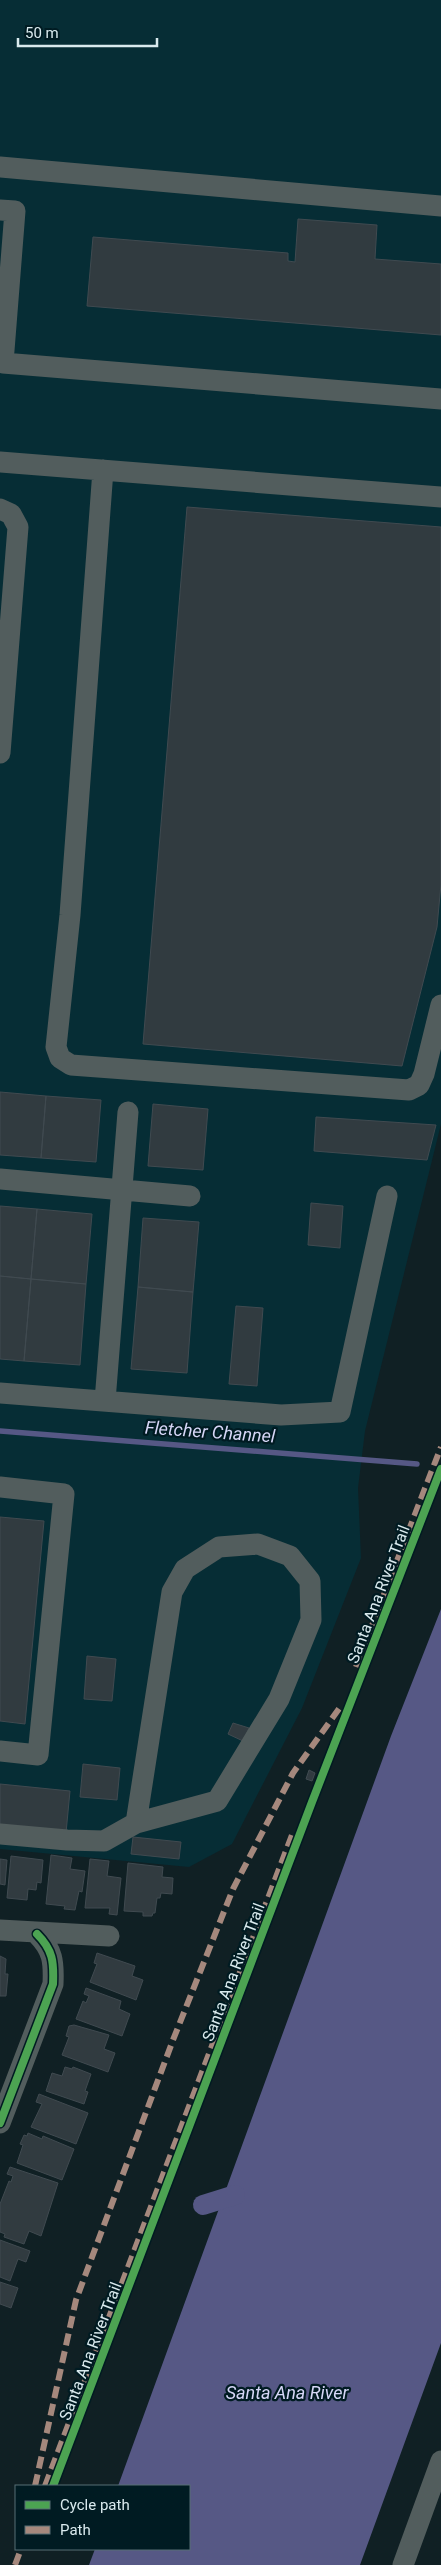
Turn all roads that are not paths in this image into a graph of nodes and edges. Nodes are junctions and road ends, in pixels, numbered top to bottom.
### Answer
1 (0, 167) edge
2 (441, 206) edge
3 (0, 210) edge
4 (441, 399) edge
5 (0, 462) edge
6 (103, 470) junction
7 (441, 497) edge
8 (0, 509) edge
9 (0, 753) edge
10 (441, 1005) edge
11 (128, 1112) dead end
12 (0, 1179) edge
13 (123, 1190) junction
14 (190, 1196) dead end
15 (387, 1196) dead end
16 (0, 1392) edge
17 (104, 1401) junction
18 (0, 1487) edge
19 (0, 1751) edge
20 (136, 1823) junction
21 (0, 1834) edge
22 (0, 1930) edge
23 (37, 1934) junction
24 (109, 1936) dead end
25 (6, 2091) edge
26 (0, 2123) edge
27 (441, 2461) edge
28 (403, 2565) edge

1 - 2 street
3 - 4 street
5 - 6 street
6 - 7 street
6 - 10 street
8 - 9 street
11 - 13 street
12 - 13 street
13 - 14 street
13 - 17 street
15 - 17 street
16 - 17 street
18 - 19 street
20 - 20 street
20 - 21 street
22 - 23 street
23 - 24 street
23 - 25 street
25 - 26 street
27 - 28 street

